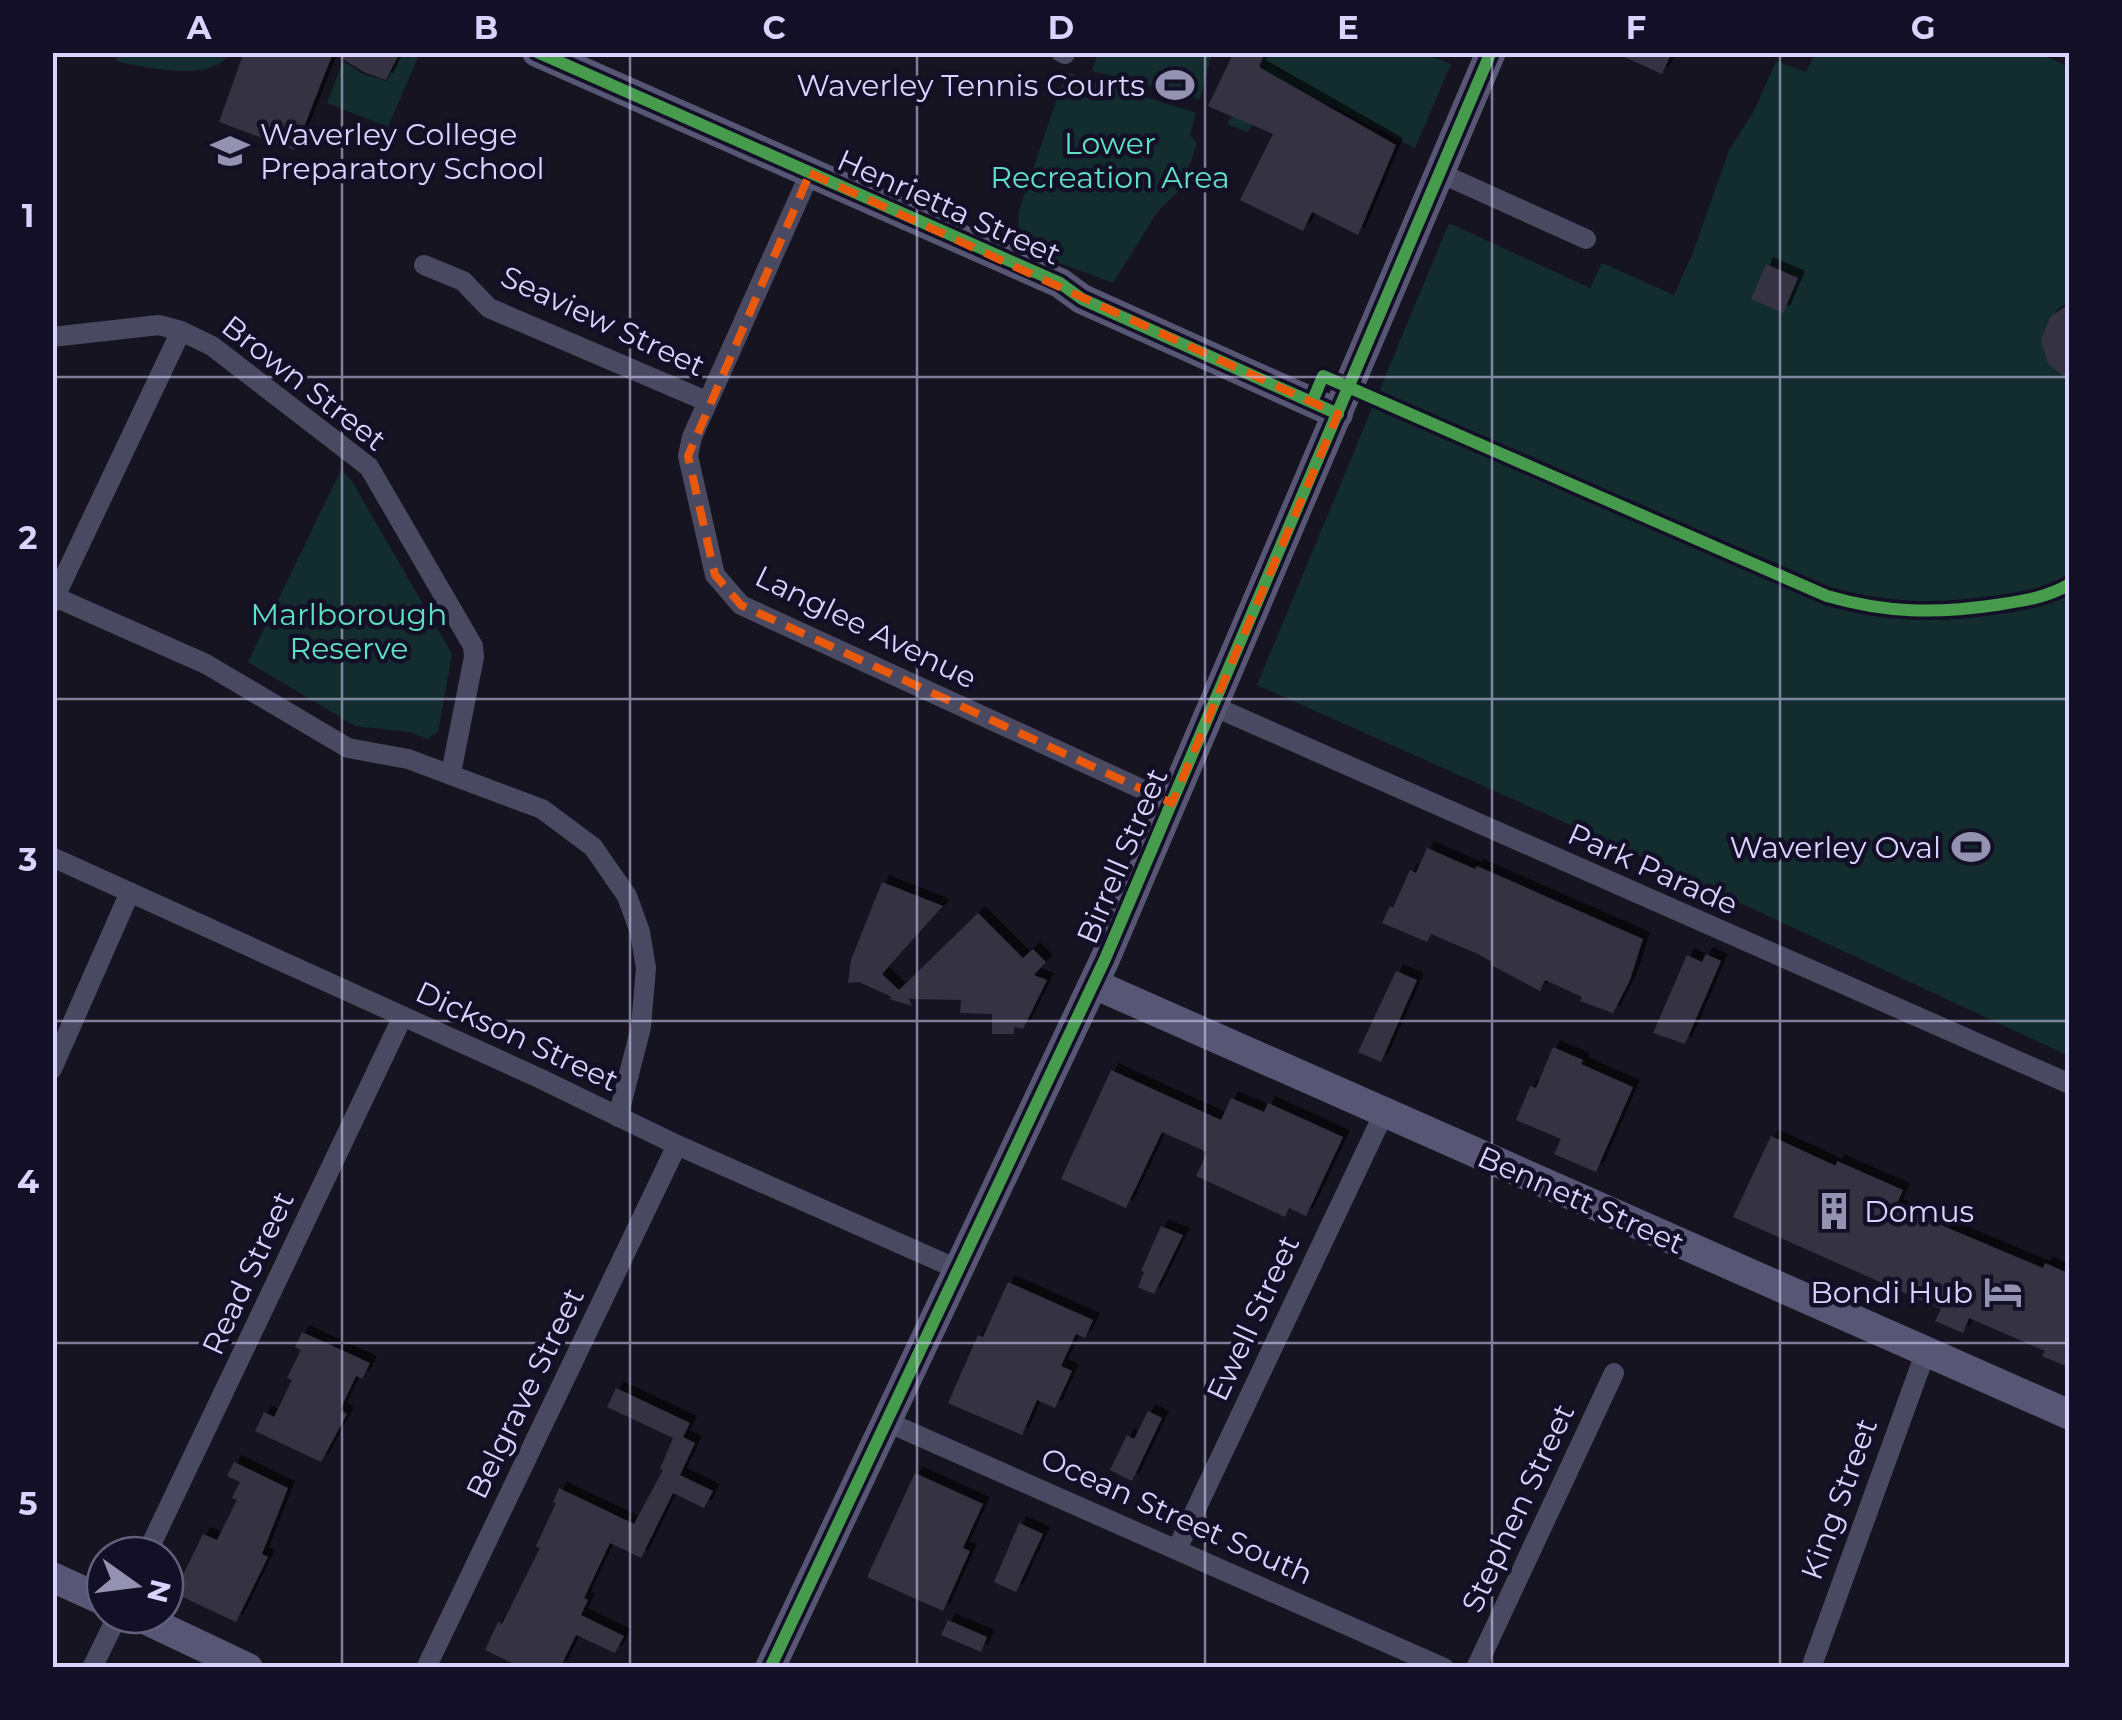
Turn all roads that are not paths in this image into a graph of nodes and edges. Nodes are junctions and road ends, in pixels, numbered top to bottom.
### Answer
1 (538, 52) edge
2 (1491, 52) edge
3 (810, 173) junction
4 (1440, 173) junction
5 (1586, 239) dead end
6 (424, 265) dead end
7 (181, 331) junction
8 (52, 337) edge
9 (706, 401) junction
10 (1338, 414) junction
11 (54, 600) edge
12 (1214, 706) junction
13 (451, 773) junction
14 (1172, 803) junction
15 (52, 857) edge
16 (130, 892) junction
17 (1094, 984) junction
18 (403, 1016) junction
19 (52, 1070) edge
20 (2070, 1084) edge
21 (1384, 1113) junction
22 (618, 1116) junction
23 (677, 1145) junction
24 (957, 1269) junction
25 (1926, 1351) junction
26 (1614, 1373) dead end
27 (2070, 1415) edge
28 (885, 1420) junction
29 (156, 1535) edge
30 (1177, 1548) junction
31 (52, 1577) edge
32 (85, 1591) edge
33 (108, 1635) edge
34 (178, 1635) edge
35 (92, 1668) edge
36 (248, 1668) edge
37 (426, 1668) edge
38 (770, 1668) edge
39 (1444, 1668) edge
40 (1476, 1668) edge
41 (1811, 1668) edge

1 - 3 main road, Henrietta Street
2 - 4 main road, Birrell Street
3 - 9 street, Langlee Avenue
3 - 10 main road, Henrietta Street
4 - 5 street
4 - 10 main road, Birrell Street
6 - 9 street, Seaview Street
7 - 8 street, Brown Street
7 - 11 street
7 - 13 street, Brown Street
9 - 14 street, Langlee Avenue
10 - 12 main road, Birrell Street
11 - 13 street
12 - 14 main road, Birrell Street
12 - 20 street, Park Parade
13 - 22 street
14 - 17 main road, Birrell Street
15 - 16 street, Dickson Street
16 - 18 street, Dickson Street
16 - 19 street
17 - 21 main road, Bennett Street
17 - 24 main road, Birrell Street
18 - 22 street, Dickson Street
18 - 29 street, Read Street
21 - 25 main road, Bennett Street
21 - 30 street, Ewell Street
22 - 23 street, Dickson Street
23 - 24 street, Dickson Street
23 - 37 street, Belgrave Street
24 - 28 main road, Birrell Street
25 - 27 main road, Bennett Street
25 - 41 street, King Street
26 - 40 street, Stephen Street
28 - 30 street, Ocean Street South
28 - 38 main road, Birrell Street
30 - 39 street, Ocean Street South
31 - 32 main road
33 - 35 street
34 - 36 main road

